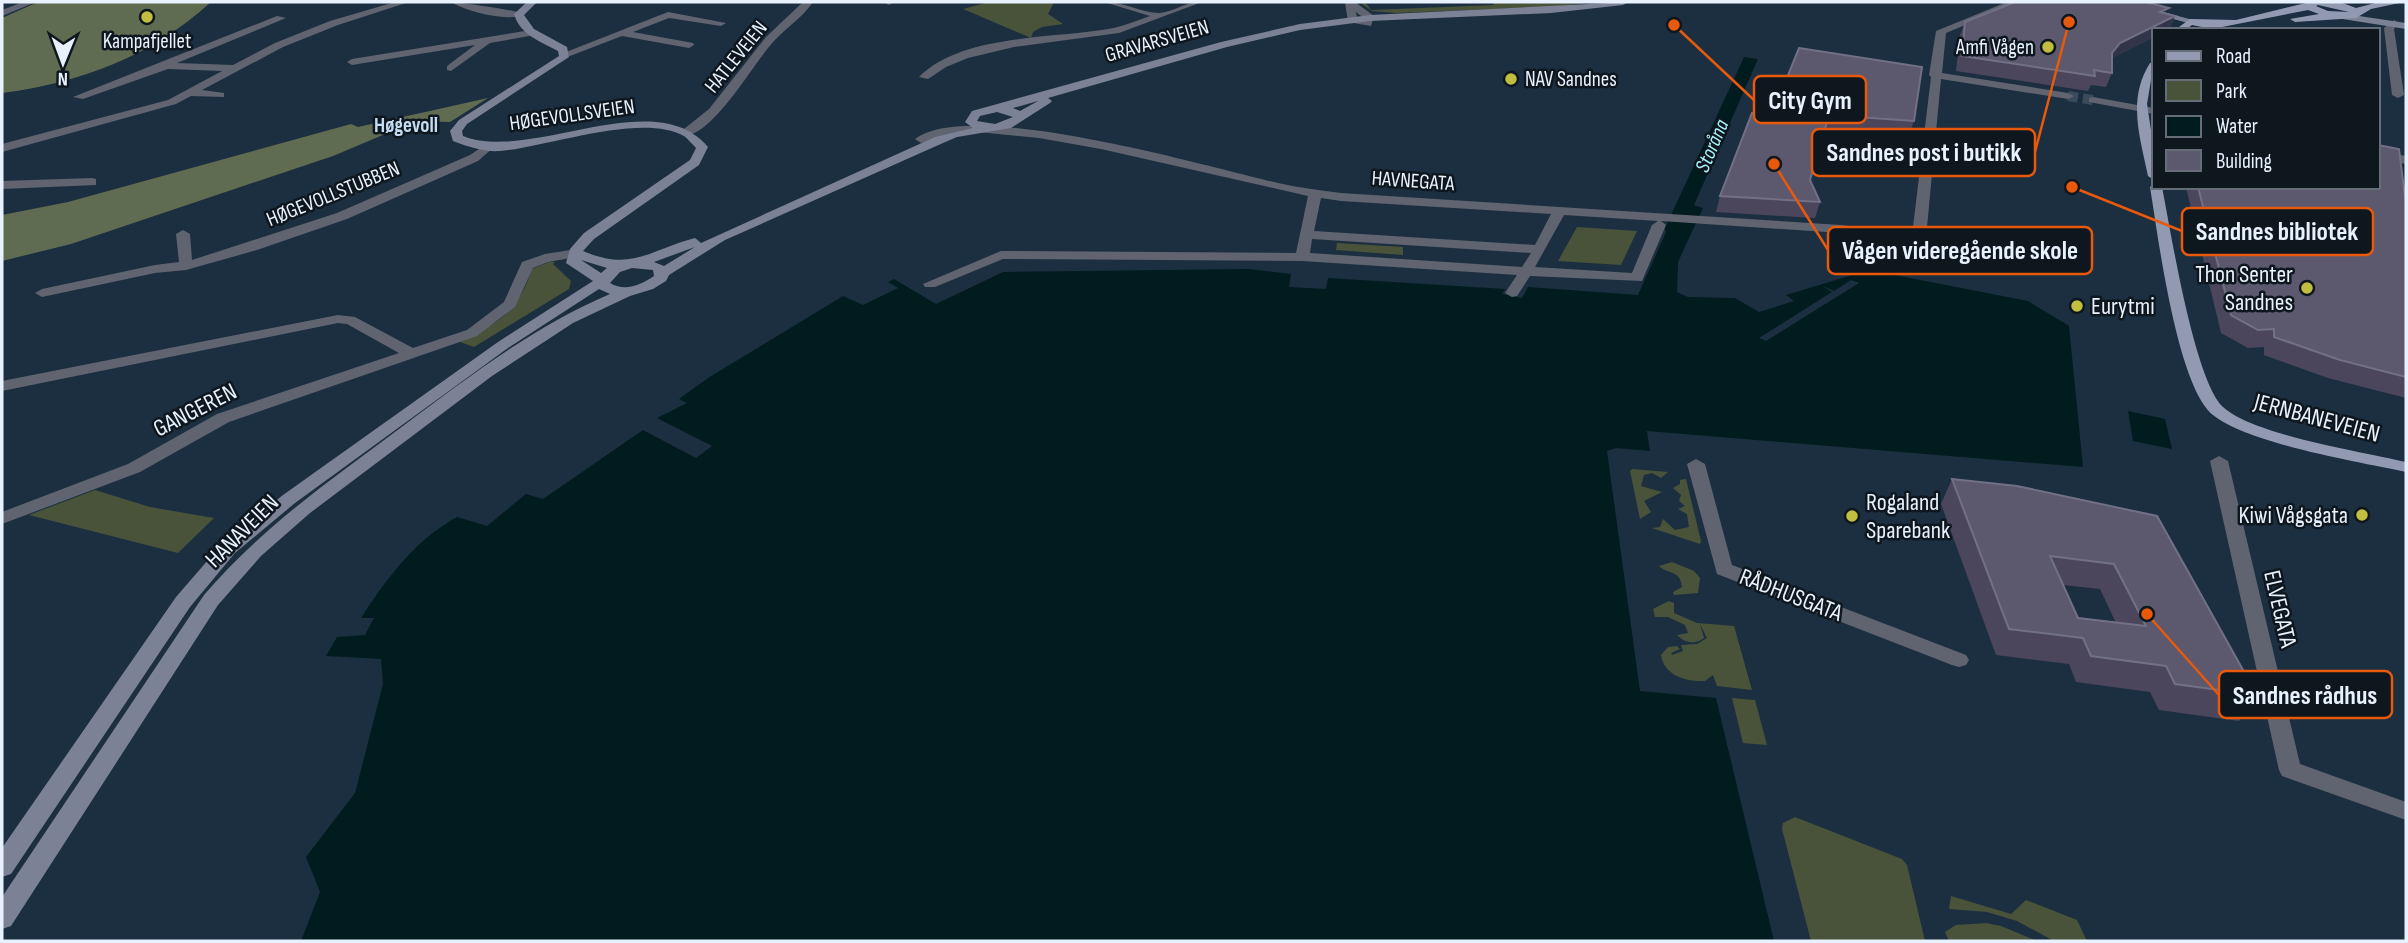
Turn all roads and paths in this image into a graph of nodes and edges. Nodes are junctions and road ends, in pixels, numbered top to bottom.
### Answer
1 (31, 2) edge
2 (404, 2) edge
3 (456, 2) edge
4 (531, 2) edge
5 (808, 2) edge
6 (1109, 2) edge
7 (1197, 2) edge
8 (1350, 2) edge
9 (1623, 2) edge
10 (1641, 2) edge
11 (2015, 2) edge
12 (2117, 2) edge
13 (2296, 2) edge
14 (2399, 2) edge
15 (2328, 3) edge
16 (2311, 4) edge
17 (2356, 8) edge
18 (2, 13) edge
19 (519, 14) junction
20 (1160, 16) junction
21 (2338, 16) junction
22 (281, 18) dead end
23 (1352, 20) junction
24 (1369, 21) junction
25 (721, 23) dead end
26 (2394, 23) junction
27 (2192, 26) edge
28 (2406, 26) edge
29 (2244, 28) edge
30 (531, 33) junction
31 (621, 33) junction
32 (489, 40) junction
33 (689, 45) dead end
34 (566, 54) junction
35 (369, 60) junction
36 (352, 62) dead end
37 (166, 66) junction
38 (231, 68) junction
39 (451, 68) dead end
40 (2152, 68) edge
41 (366, 73) dead end
42 (1934, 75) junction
43 (925, 77) dead end
44 (190, 93) junction
45 (2385, 93) dead end
46 (220, 95) dead end
47 (2068, 96) tunnel mouth
48 (2402, 96) edge
49 (79, 97) dead end
50 (2093, 100) tunnel mouth
51 (997, 109) junction
52 (2148, 110) edge
53 (1019, 117) junction
54 (992, 128) junction
55 (1047, 129) dead end
56 (688, 132) junction
57 (921, 139) joint
58 (488, 147) junction
59 (2, 148) edge
60 (2152, 154) edge
61 (2380, 154) edge
62 (2406, 160) edge
63 (92, 182) dead end
64 (2, 185) edge
65 (2156, 189) edge
66 (1315, 194) junction
67 (1559, 211) junction
68 (1662, 222) junction
69 (183, 234) dead end
70 (1308, 235) junction
71 (1540, 249) junction
72 (577, 253) junction
73 (1302, 257) junction
74 (633, 264) junction
75 (187, 267) junction
76 (1525, 272) junction
77 (662, 273) junction
78 (602, 281) junction
79 (930, 284) dead end
80 (627, 292) junction
81 (42, 293) dead end
82 (1512, 293) dead end
83 (413, 354) junction
84 (2, 386) edge
85 (2219, 461) dead end
86 (1696, 464) dead end
87 (2406, 467) edge
88 (2, 518) edge
89 (1959, 660) dead end
90 (2406, 811) edge
91 (2, 867) edge
92 (2, 918) edge

1 - 18 street
2 - 38 street
3 - 19 street
4 - 19 main road
5 - 56 street, HATLEVEIEN
6 - 20 street
7 - 20 street
8 - 23 street
8 - 24 street
9 - 24 main road, GRAVARSVEIEN
10 - 24 main road, GRAVARSVEIEN
11 - 42 street
12 - 27 main road
13 - 16 street
14 - 17 main road
15 - 16 main road
15 - 17 main road
16 - 21 main road
16 - 27 main road
17 - 21 main road
17 - 26 main road
19 - 30 main road
20 - 43 street
21 - 26 main road
21 - 29 main road
22 - 37 street
23 - 24 main road, GRAVARSVEIEN
23 - 51 main road, GRAVARSVEIEN
24 - 53 main road, GRAVARSVEIEN
25 - 31 street
26 - 28 main road
26 - 48 street
30 - 32 street
30 - 34 main road
31 - 33 street
31 - 34 street
32 - 35 street
32 - 39 street
34 - 58 main road, HØGEVOLLSVEIEN
35 - 36 street
35 - 41 street
37 - 38 street
37 - 49 street
38 - 44 street
40 - 52 main road
42 - 47 street
42 - 68 street, HAVNEGATA
44 - 46 street
44 - 59 street
45 - 48 street
50 - 52 street
51 - 53 main road
51 - 53 main road, GRAVARSVEIEN
52 - 60 main road
53 - 55 street
54 - 57 street, HAVNEGATA
54 - 66 street, HAVNEGATA
54 - 77 main road
56 - 58 main road, HØGEVOLLSVEIEN
56 - 72 main road
57 - 74 main road
58 - 75 street, HØGEVOLLSTUBBEN
61 - 62 street
63 - 64 street
65 - 87 main road, JERNBANEVEIEN
66 - 67 street, HAVNEGATA
66 - 70 street
67 - 68 street, HAVNEGATA
67 - 71 street
68 - 76 street
69 - 75 street
70 - 71 street
70 - 73 street
71 - 76 street
72 - 74 main road
72 - 78 main road
72 - 83 street, GANGEREN
73 - 76 street
73 - 79 street
74 - 77 main road
74 - 78 main road, HANAVEIEN
75 - 81 street, HØGEVOLLSTUBBEN
76 - 82 street
77 - 80 main road, HANAVEIEN
78 - 80 main road
78 - 91 main road, HANAVEIEN
80 - 92 main road, HANAVEIEN
83 - 84 street, GANGEREN
83 - 88 street, GANGEREN
85 - 90 street, ELVEGATA
86 - 89 street, RÅDHUSGATA

